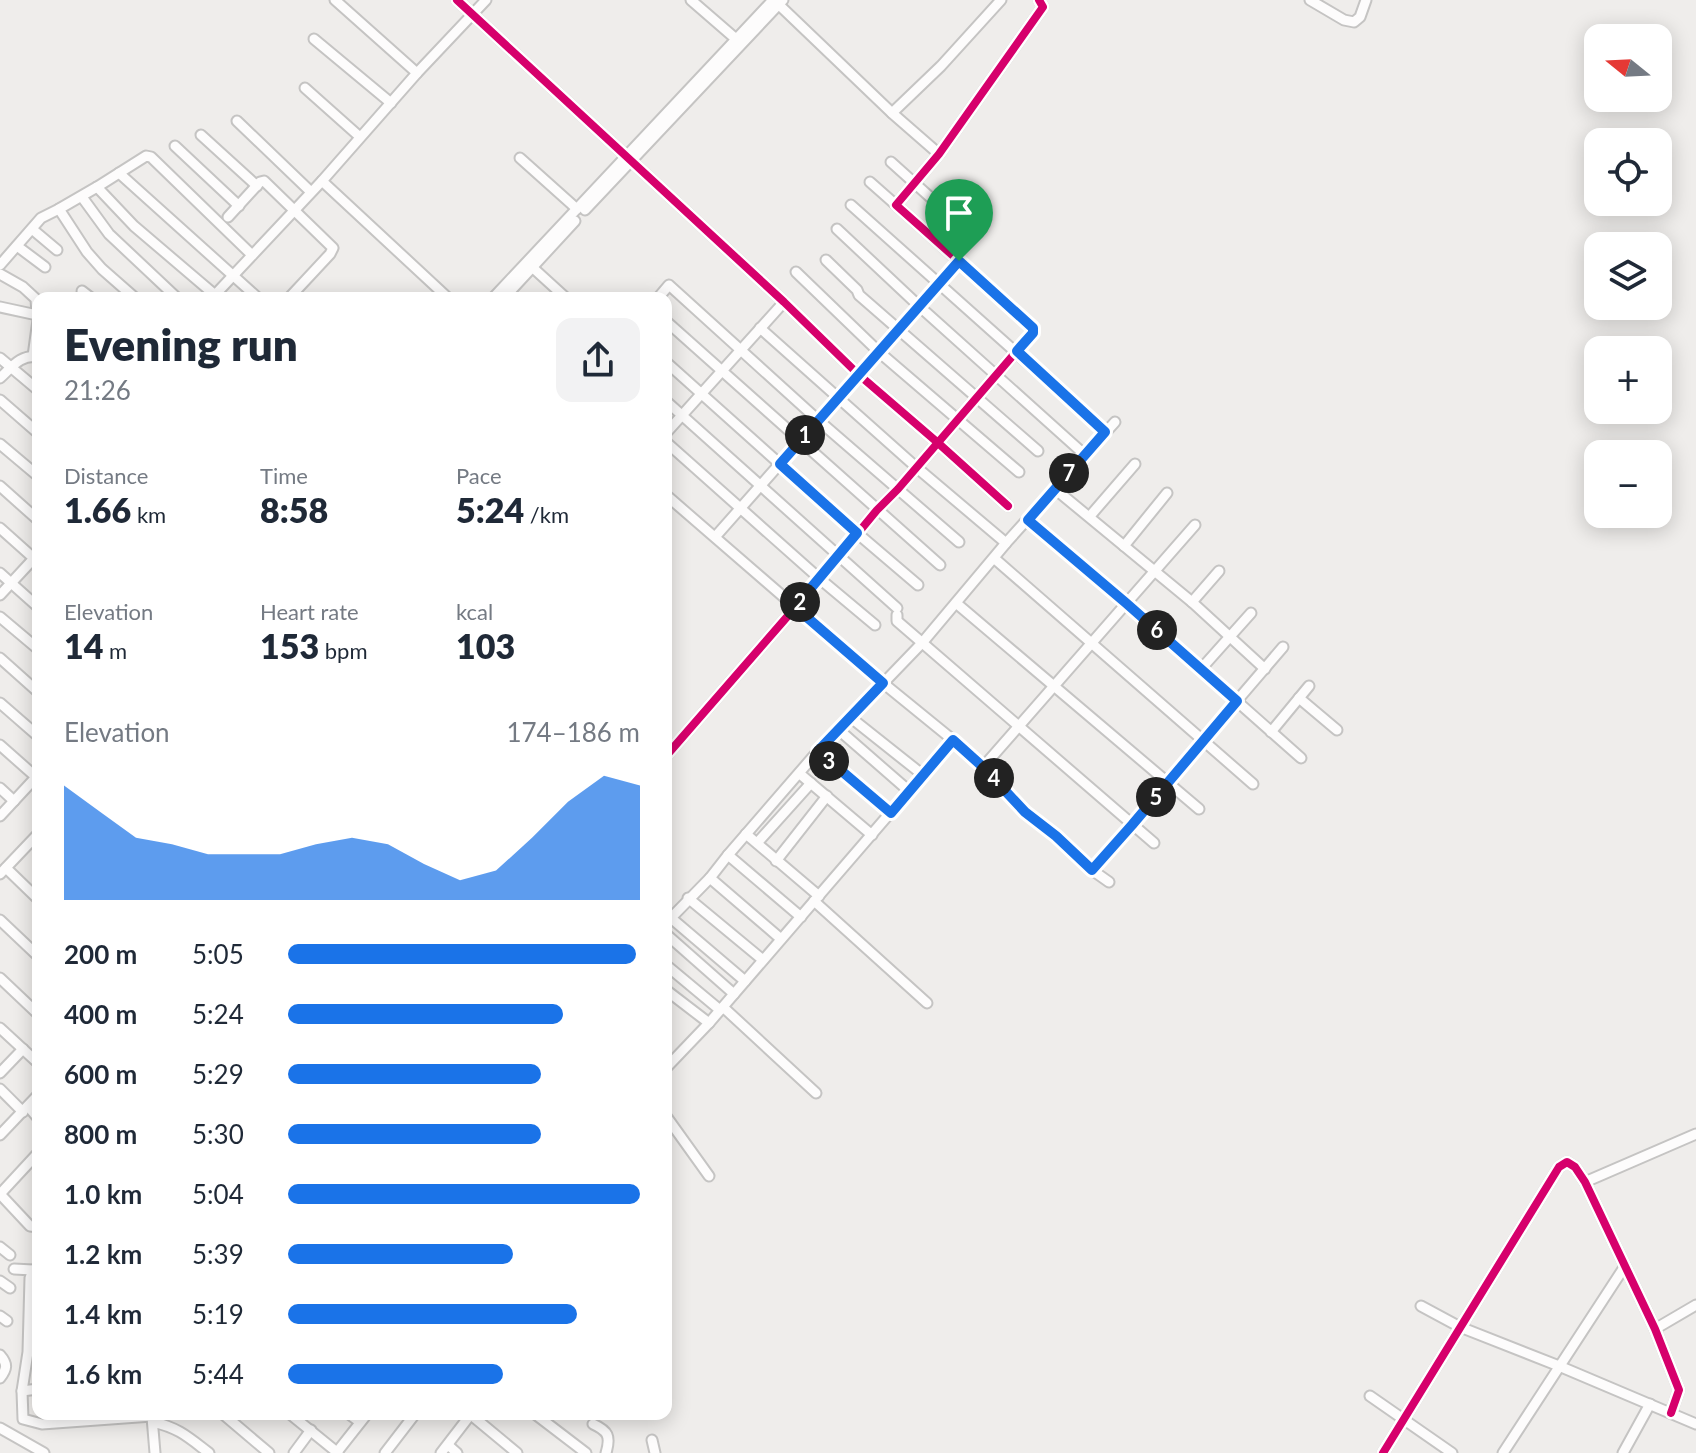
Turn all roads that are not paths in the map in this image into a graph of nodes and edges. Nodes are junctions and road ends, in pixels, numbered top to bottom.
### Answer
1 (335, 0) edge
2 (457, 0) edge
3 (486, 0) edge
4 (691, 0) edge
5 (1001, 0) edge
6 (1039, 0) edge
7 (1310, 0) edge
8 (1366, 0) edge
9 (777, 1) edge
10 (473, 15) junction
11 (314, 39) dead end
12 (736, 39) junction
13 (417, 73) junction
14 (305, 88) dead end
15 (391, 103) junction
16 (892, 113) junction
17 (237, 121) dead end
18 (201, 135) dead end
19 (360, 137) junction
20 (175, 146) dead end
21 (939, 154) junction
22 (520, 158) dead end
23 (627, 160) junction
24 (891, 162) dead end
25 (119, 173) junction
26 (322, 181) junction
27 (870, 182) dead end
28 (914, 183) junction
29 (257, 186) junction
30 (97, 187) junction
31 (311, 192) junction
32 (82, 197) junction
33 (851, 205) dead end
34 (896, 205) junction
35 (239, 206) junction
36 (59, 209) junction
37 (577, 209) junction
38 (294, 210) junction
39 (228, 217) dead end
40 (971, 222) dead end
41 (32, 229) junction
42 (837, 229) dead end
43 (17, 246) junction
44 (57, 250) dead end
45 (252, 255) junction
46 (826, 260) dead end
47 (959, 261) junction
48 (0, 265) edge
49 (45, 267) dead end
50 (532, 267) junction
51 (796, 272) dead end
52 (0, 274) edge
53 (233, 276) junction
54 (940, 283) junction
55 (128, 292) edge
56 (171, 292) edge
57 (208, 292) edge
58 (217, 292) edge
59 (250, 292) edge
60 (295, 292) edge
61 (442, 292) edge
62 (499, 292) edge
63 (509, 292) edge
64 (559, 292) edge
65 (663, 292) edge
66 (32, 295) edge
67 (784, 302) junction
68 (919, 306) junction
69 (0, 307) edge
70 (32, 316) edge
71 (672, 326) edge
72 (760, 328) junction
73 (899, 328) junction
74 (740, 350) junction
75 (1017, 351) junction
76 (879, 352) junction
77 (32, 356) edge
78 (0, 358) edge
79 (11, 367) junction
80 (672, 367) edge
81 (722, 371) junction
82 (858, 374) junction
83 (996, 375) junction
84 (0, 378) edge
85 (32, 385) edge
86 (701, 393) junction
87 (838, 398) junction
88 (977, 398) junction
89 (0, 400) edge
90 (672, 407) edge
91 (682, 416) junction
92 (958, 419) junction
93 (818, 420) junction
94 (1115, 422) dead end
95 (672, 427) edge
96 (32, 428) edge
97 (1105, 432) junction
98 (800, 441) junction
99 (937, 442) junction
100 (0, 444) edge
101 (672, 447) edge
102 (1038, 451) dead end
103 (1085, 455) junction
104 (780, 464) junction
105 (1135, 464) dead end
106 (916, 467) junction
107 (32, 471) edge
108 (1019, 472) dead end
109 (760, 485) junction
110 (0, 486) edge
111 (898, 489) junction
112 (1055, 489) junction
113 (1167, 493) dead end
114 (672, 500) edge
115 (1008, 506) dead end
116 (741, 508) junction
117 (877, 510) junction
118 (32, 515) edge
119 (1090, 516) junction
120 (1028, 520) junction
121 (1195, 525) dead end
122 (0, 528) edge
123 (857, 533) junction
124 (715, 537) junction
125 (959, 542) dead end
126 (1006, 543) junction
127 (1124, 546) junction
128 (32, 554) edge
129 (839, 555) junction
130 (995, 559) junction
131 (32, 563) edge
132 (940, 565) dead end
133 (1219, 571) dead end
134 (1154, 572) junction
135 (0, 573) edge
136 (820, 579) junction
137 (11, 583) junction
138 (918, 585) dead end
139 (0, 595) edge
140 (32, 602) edge
141 (1192, 602) junction
142 (956, 603) junction
143 (1126, 603) junction
144 (795, 607) junction
145 (1251, 613) dead end
146 (0, 617) edge
147 (875, 625) dead end
148 (1230, 636) junction
149 (922, 643) junction
150 (1091, 643) junction
151 (32, 644) edge
152 (1283, 647) dead end
153 (0, 658) edge
154 (1201, 669) junction
155 (1265, 669) junction
156 (883, 683) junction
157 (1054, 685) junction
158 (1309, 686) dead end
159 (32, 687) edge
160 (1299, 698) junction
161 (1237, 701) junction
162 (0, 703) edge
163 (850, 717) junction
164 (1018, 726) junction
165 (839, 730) junction
166 (1337, 730) dead end
167 (32, 731) edge
168 (1271, 732) junction
169 (953, 740) junction
170 (1202, 740) junction
171 (0, 745) edge
172 (672, 749) edge
173 (818, 751) junction
174 (1301, 758) dead end
175 (983, 767) junction
176 (32, 772) edge
177 (800, 774) junction
178 (923, 775) junction
179 (32, 781) edge
180 (811, 783) junction
181 (1167, 783) junction
182 (1253, 784) dead end
183 (0, 788) edge
184 (909, 791) junction
185 (827, 796) junction
186 (14, 801) junction
187 (1199, 809) dead end
188 (891, 813) junction
189 (0, 816) edge
190 (1132, 825) junction
191 (746, 834) junction
192 (872, 835) junction
193 (32, 840) edge
194 (757, 843) junction
195 (1154, 843) dead end
196 (728, 855) junction
197 (776, 861) junction
198 (1092, 870) junction
199 (3, 871) edge
200 (710, 878) junction
201 (1109, 882) dead end
202 (32, 892) edge
203 (688, 898) junction
204 (817, 898) junction
205 (672, 917) edge
206 (801, 917) junction
207 (0, 920) edge
208 (672, 923) edge
209 (10, 929) junction
210 (0, 939) edge
211 (672, 939) edge
212 (781, 939) junction
213 (32, 950) edge
214 (763, 960) junction
215 (672, 970) edge
216 (0, 978) edge
217 (745, 981) junction
218 (734, 994) junction
219 (672, 995) edge
220 (927, 1003) dead end
221 (32, 1008) edge
222 (722, 1008) junction
223 (709, 1023) junction
224 (0, 1028) edge
225 (23, 1049) junction
226 (32, 1057) edge
227 (672, 1062) edge
228 (0, 1073) edge
229 (0, 1089) edge
230 (816, 1093) dead end
231 (32, 1101) edge
232 (25, 1109) junction
233 (32, 1114) edge
234 (672, 1124) edge
235 (1696, 1134) edge
236 (0, 1135) edge
237 (32, 1159) edge
238 (709, 1176) dead end
239 (1585, 1182) junction
240 (0, 1194) edge
241 (32, 1226) edge
242 (0, 1247) edge
243 (10, 1255) dead end
244 (1625, 1266) junction
245 (14, 1269) dead end
246 (32, 1269) edge
247 (32, 1274) edge
248 (0, 1281) edge
249 (10, 1288) dead end
250 (32, 1294) edge
251 (1696, 1305) edge
252 (1421, 1306) dead end
253 (1460, 1327) junction
254 (1655, 1329) junction
255 (0, 1355) edge
256 (32, 1355) edge
257 (1559, 1366) junction
258 (0, 1378) edge
259 (32, 1390) edge
260 (22, 1391) junction
261 (1370, 1396) dead end
262 (1650, 1404) junction
263 (1671, 1413) junction
264 (23, 1419) junction
265 (1405, 1419) junction
266 (81, 1420) edge
267 (152, 1420) edge
268 (158, 1420) edge
269 (230, 1420) edge
270 (298, 1420) edge
271 (362, 1420) edge
272 (410, 1420) edge
273 (466, 1420) edge
274 (477, 1420) edge
275 (543, 1420) edge
276 (593, 1424) dead end
277 (1696, 1424) edge
278 (0, 1428) edge
279 (311, 1430) junction
280 (14, 1436) junction
281 (652, 1440) dead end
282 (444, 1449) edge
283 (338, 1452) edge
284 (44, 1453) edge
285 (155, 1453) edge
286 (209, 1453) edge
287 (269, 1453) edge
288 (294, 1453) edge
289 (385, 1453) edge
290 (457, 1453) edge
291 (517, 1453) edge
292 (586, 1453) edge
293 (606, 1453) edge
294 (655, 1453) edge
295 (1383, 1453) edge
296 (1452, 1453) edge
297 (1503, 1453) edge
298 (1623, 1453) edge

1 - 13 street
2 - 10 street
3 - 10 street
4 - 12 street
5 - 16 street
6 - 21 street
7 - 8 street
9 - 12 street
9 - 16 street
9 - 23 street
10 - 13 street
10 - 23 street
11 - 15 street
12 - 23 street
13 - 15 street
14 - 19 street
15 - 19 street
16 - 21 street
17 - 31 street
18 - 29 street
19 - 26 street
20 - 35 street
21 - 28 street
22 - 37 street
23 - 37 street
23 - 50 street
23 - 67 street
24 - 28 street
25 - 30 street
25 - 45 street
25 - 53 street
26 - 31 street
26 - 61 street
27 - 34 street
28 - 34 street
28 - 40 street
29 - 35 street
29 - 38 street
30 - 32 street
30 - 57 street
31 - 38 street
32 - 36 street
32 - 56 street
33 - 54 street
34 - 47 street
35 - 39 street
36 - 41 street
36 - 55 street
37 - 62 street
38 - 45 street
38 - 60 street
41 - 43 street
41 - 44 street
42 - 68 street
43 - 48 street
43 - 49 street
45 - 53 street
46 - 73 street
47 - 54 street
47 - 75 street
50 - 63 street
50 - 64 street
51 - 76 street
52 - 66 street
53 - 58 street
53 - 59 street
54 - 68 street
54 - 75 street
65 - 74 street
67 - 72 street
67 - 82 street
68 - 73 street
68 - 83 street
69 - 70 street
71 - 81 street
72 - 74 street
72 - 87 street
73 - 76 street
73 - 88 street
74 - 81 street
74 - 93 street
75 - 83 street
75 - 97 street
76 - 82 street
76 - 92 street
77 - 79 street
78 - 79 street
79 - 84 street
79 - 85 street
80 - 86 street
81 - 86 street
81 - 98 street
82 - 87 street
82 - 99 street
83 - 88 street
83 - 103 street
86 - 91 street
86 - 104 street
87 - 93 street
87 - 106 street
88 - 92 street
88 - 102 street
89 - 96 street
90 - 91 street
91 - 95 street
91 - 109 street
92 - 99 street
92 - 108 street
93 - 98 street
93 - 111 street
94 - 97 street
97 - 103 street
98 - 104 street
98 - 117 street
99 - 106 street
99 - 115 street
100 - 107 street
101 - 116 street
103 - 112 street
104 - 109 street
104 - 123 street
105 - 119 street
106 - 111 street
106 - 126 street
109 - 116 street
109 - 129 street
110 - 118 street
111 - 117 street
111 - 125 street
112 - 119 street
112 - 120 street
113 - 127 street
114 - 124 street
116 - 124 street
116 - 136 street
117 - 123 street
117 - 132 street
119 - 127 street
120 - 126 street
120 - 143 street
121 - 134 street
122 - 128 street
123 - 129 street
123 - 138 street
124 - 144 street
126 - 130 street
127 - 134 street
129 - 136 street
129 - 149 street
130 - 142 street
130 - 150 street
131 - 137 street
133 - 141 street
134 - 141 street
134 - 143 street
135 - 137 street
136 - 144 street
136 - 147 street
137 - 139 street
137 - 140 street
141 - 148 street
142 - 149 street
142 - 157 street
143 - 150 street
143 - 154 street
144 - 156 street
144 - 172 street
145 - 148 street
146 - 151 street
148 - 154 street
148 - 155 street
149 - 156 street
149 - 164 street
150 - 157 street
150 - 170 street
152 - 155 street
153 - 159 street
154 - 161 street
155 - 161 street
156 - 163 street
156 - 169 street
157 - 164 street
157 - 181 street
158 - 160 street
160 - 166 street
160 - 168 street
161 - 168 street
161 - 170 street
162 - 167 street
163 - 165 street
163 - 178 street
164 - 175 street
164 - 190 street
165 - 173 street
165 - 184 street
168 - 174 street
169 - 175 street
169 - 178 street
170 - 181 street
170 - 182 street
171 - 176 street
173 - 177 street
173 - 188 street
175 - 198 street
177 - 180 street
177 - 191 street
178 - 184 street
179 - 186 street
180 - 185 street
180 - 194 street
181 - 187 street
181 - 190 street
183 - 186 street
184 - 188 street
185 - 192 street
185 - 197 street
186 - 189 street
188 - 192 street
190 - 195 street
190 - 198 street
191 - 194 street
191 - 196 street
192 - 204 street
193 - 199 street
194 - 197 street
196 - 200 street
196 - 206 street
197 - 204 street
198 - 201 street
199 - 202 street
200 - 203 street
200 - 212 street
203 - 205 street
203 - 214 street
204 - 206 street
204 - 220 street
206 - 212 street
207 - 209 street
208 - 217 street
209 - 210 street
209 - 213 street
211 - 218 street
212 - 214 street
214 - 217 street
215 - 222 street
216 - 221 street
217 - 218 street
218 - 222 street
219 - 223 street
222 - 223 street
222 - 230 street
223 - 227 street
224 - 225 street
225 - 226 street
225 - 228 street
229 - 232 street
231 - 232 street
232 - 233 street
232 - 236 street
234 - 238 street
235 - 239 street
237 - 240 street
239 - 244 street
239 - 253 street
240 - 241 street
242 - 243 street
244 - 254 street
244 - 257 street
245 - 246 street
247 - 250 street
248 - 249 street
251 - 254 street
252 - 253 street
253 - 257 street
253 - 265 street
254 - 263 street
255 - 258 street
256 - 260 street
257 - 262 street
257 - 297 street
259 - 260 street
260 - 264 street
261 - 265 street
262 - 263 street
262 - 298 street
263 - 277 street
264 - 266 street
264 - 280 street
265 - 295 street
265 - 296 street
267 - 285 street
268 - 286 street
269 - 287 street
270 - 279 street
271 - 283 street
272 - 289 street
273 - 282 street
274 - 291 street
275 - 292 street
276 - 293 street
278 - 280 street
279 - 283 street
279 - 288 street
280 - 284 street
281 - 294 street
282 - 290 street

